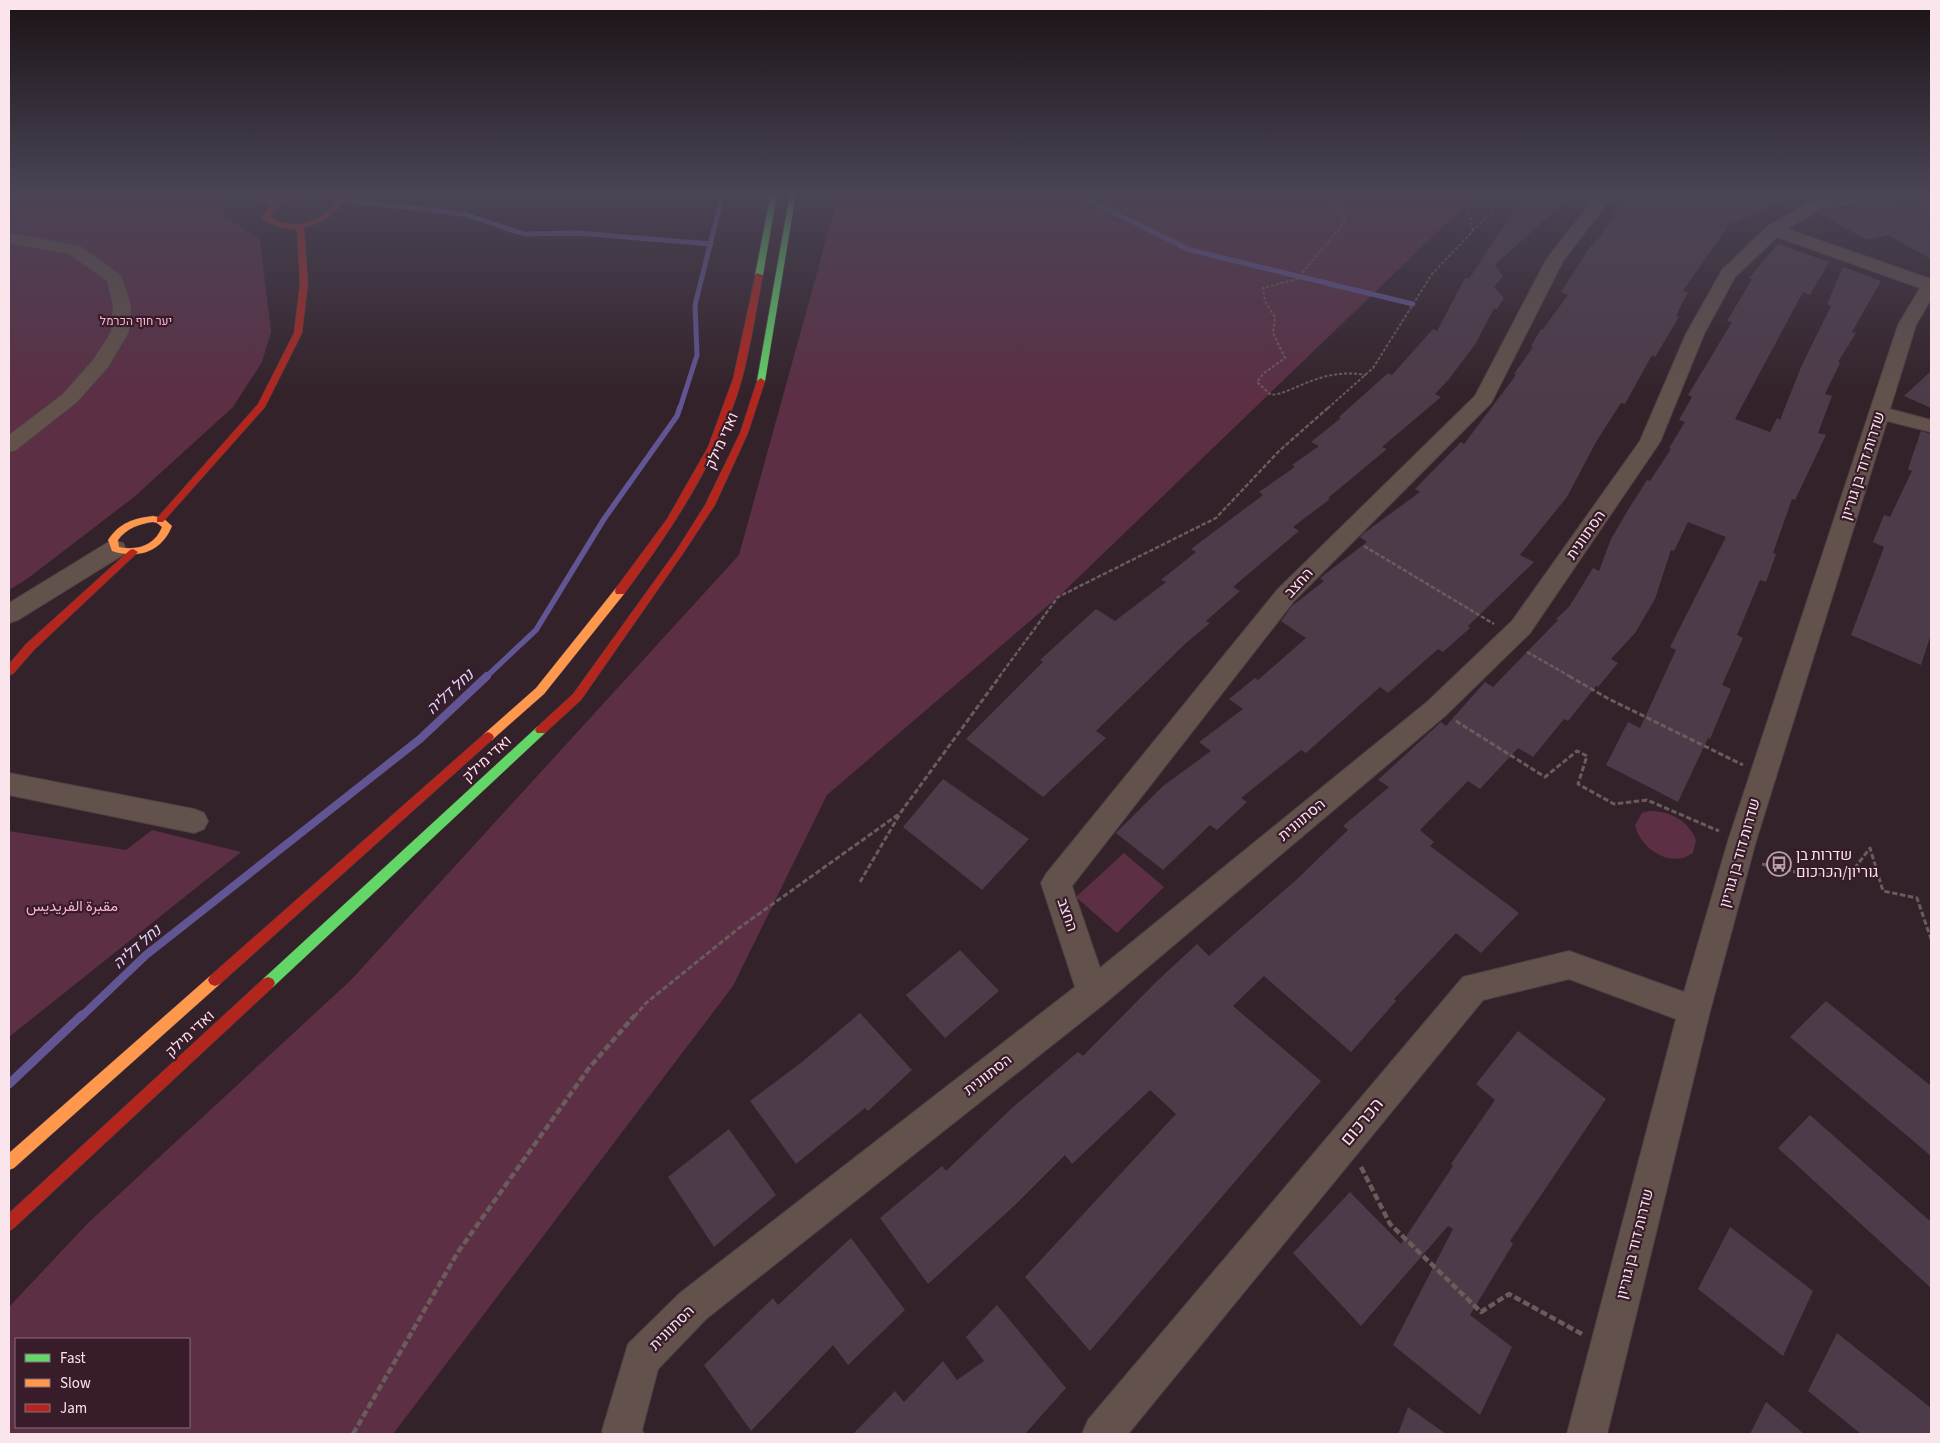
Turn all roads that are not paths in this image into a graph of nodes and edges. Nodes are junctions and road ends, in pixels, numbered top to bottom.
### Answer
1 (88, 260) edge
2 (302, 260) edge
3 (761, 260) edge
4 (782, 260) edge
5 (1555, 260) edge
6 (1742, 260) edge
7 (1862, 260) edge
8 (1930, 284) edge
9 (1880, 412) junction
10 (1931, 426) edge
11 (9, 445) edge
12 (160, 520) junction
13 (124, 550) junction
14 (9, 614) edge
15 (9, 671) edge
16 (9, 784) edge
17 (194, 821) dead end
18 (1093, 993) junction
19 (1694, 1011) junction
20 (9, 1163) edge
21 (9, 1223) edge
22 (624, 1434) edge
23 (1102, 1434) edge
24 (1587, 1434) edge

1 - 11 street
2 - 12 main road
3 - 20 main road, ואדי מילק
4 - 21 main road, ואדי מילק
5 - 18 street, החצב
6 - 18 street, הסתוונית
7 - 8 street
8 - 9 street, שדרות דוד בן גוריון
9 - 10 street
9 - 19 street, שדרות דוד בן גוריון
12 - 13 main road
12 - 13 main road
13 - 14 street
13 - 15 main road
16 - 17 street
18 - 22 street, הסתוונית
19 - 23 street, הכרכום
19 - 24 street, שדרות דוד בן גוריון

